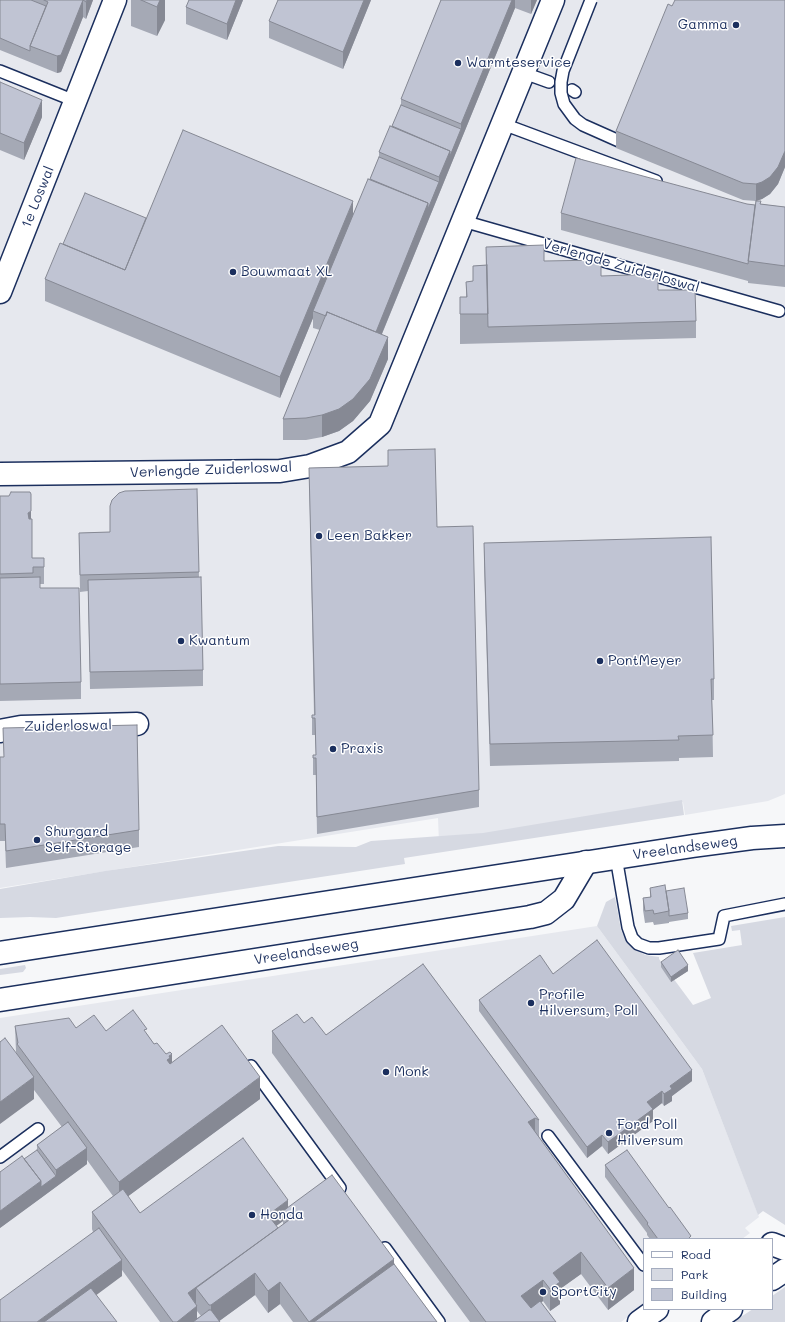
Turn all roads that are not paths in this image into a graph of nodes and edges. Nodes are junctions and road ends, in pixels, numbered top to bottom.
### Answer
1 (115, 0) edge
2 (553, 0) edge
3 (591, 0) edge
4 (0, 71) edge
5 (524, 72) junction
6 (549, 82) dead end
7 (76, 101) junction
8 (503, 124) junction
9 (623, 143) edge
10 (668, 186) edge
11 (463, 221) junction
12 (0, 292) edge
13 (778, 310) dead end
14 (0, 474) edge
15 (136, 724) edge
16 (0, 731) edge
17 (785, 836) edge
18 (616, 858) junction
19 (586, 862) junction
20 (785, 904) edge
21 (0, 953) edge
22 (0, 1000) edge
23 (246, 1059) edge
24 (38, 1129) dead end
25 (548, 1136) dead end
26 (0, 1157) edge
27 (345, 1194) edge
28 (378, 1238) edge
29 (773, 1244) edge
30 (785, 1249) edge
31 (643, 1264) edge
32 (785, 1270) edge
33 (773, 1278) edge
34 (656, 1310) edge
35 (730, 1310) edge
36 (439, 1322) edge
37 (639, 1322) edge
38 (713, 1322) edge

1 - 7 street, 1e Loswal
2 - 5 street, Verlengde Zuiderloswal
3 - 9 lane, bridge
4 - 7 lane
5 - 6 lane
5 - 8 street, Verlengde Zuiderloswal
7 - 12 street, 1e Loswal
8 - 10 lane
8 - 11 street, Verlengde Zuiderloswal
11 - 13 lane, Verlengde Zuiderloswal
11 - 14 street, Verlengde Zuiderloswal
15 - 16 street, Zuiderloswal
17 - 18 street, Vreelandseweg
18 - 19 street, Vreelandseweg
18 - 20 lane
19 - 21 street, Vreelandseweg
19 - 22 street, Vreelandseweg
23 - 27 lane
24 - 26 lane
25 - 31 lane
28 - 36 lane
29 - 30 street
32 - 33 street
34 - 37 street
35 - 38 street

